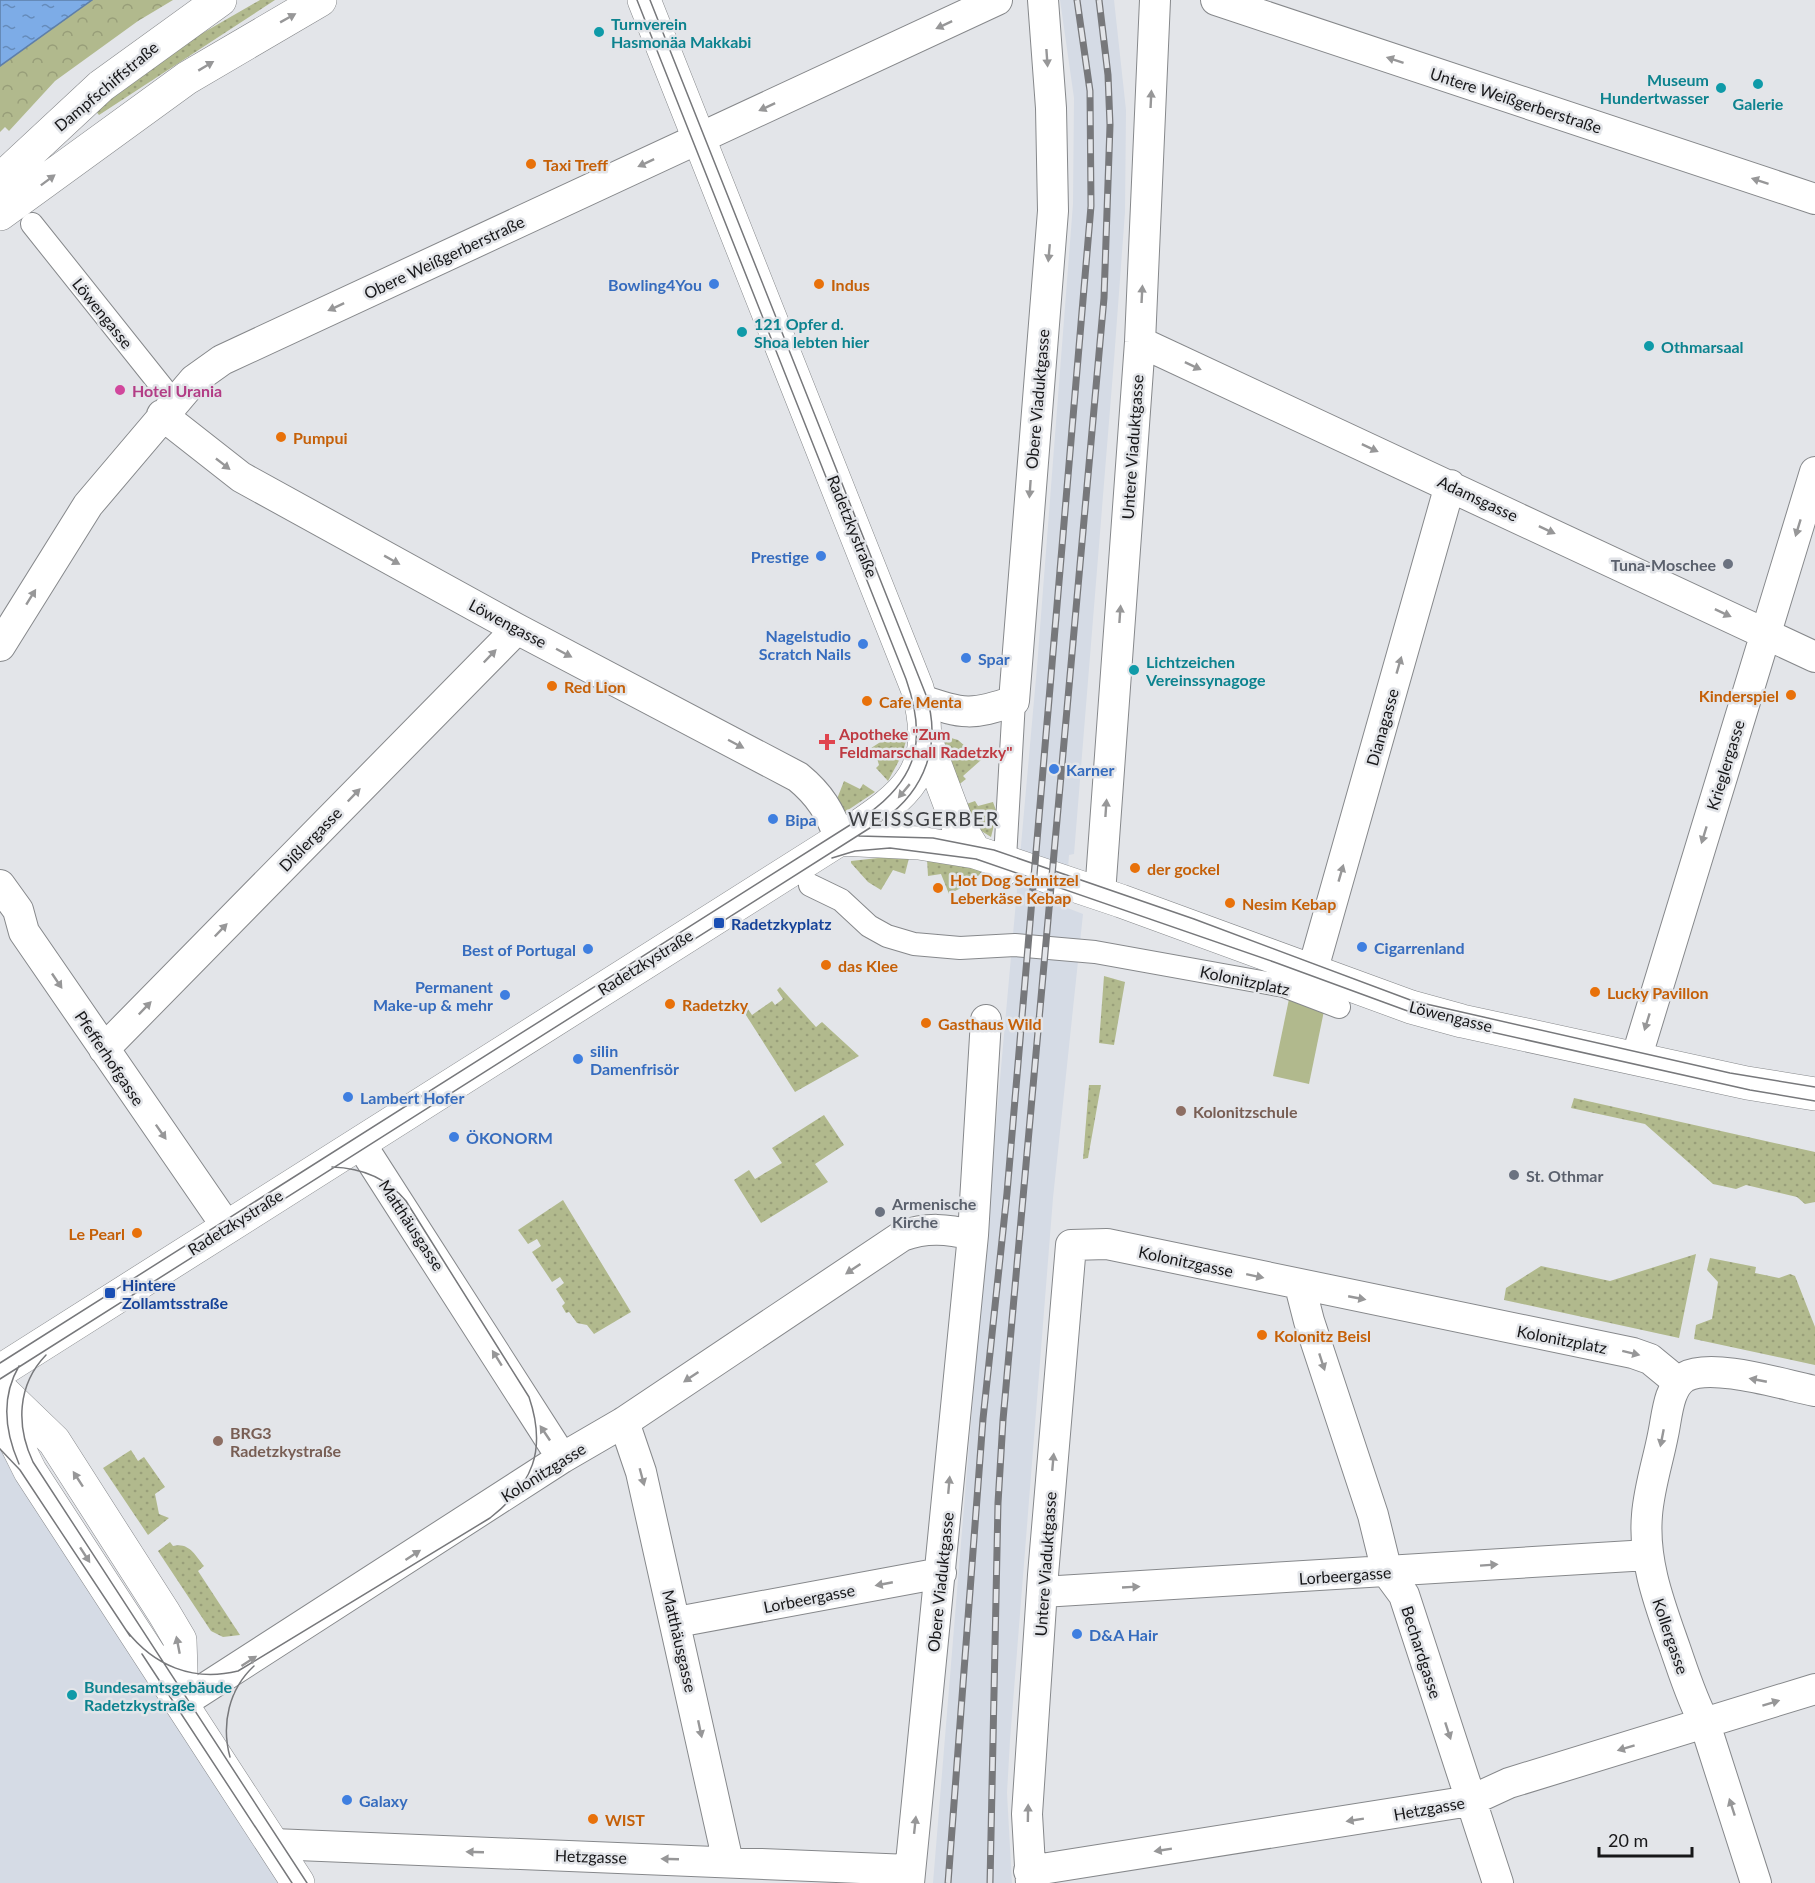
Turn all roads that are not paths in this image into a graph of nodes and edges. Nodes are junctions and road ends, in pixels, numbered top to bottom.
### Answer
1 (220, 0) edge
2 (320, 0) edge
3 (644, 0) edge
4 (997, 0) edge
5 (1043, 0) edge
6 (1155, 0) edge
7 (1216, 0) edge
8 (699, 139) junction
9 (0, 180) edge
10 (1815, 200) edge
11 (0, 214) edge
12 (32, 224) dead end
13 (1140, 342) junction
14 (168, 409) junction
15 (1815, 472) edge
16 (1450, 485) junction
17 (516, 629) junction
18 (1765, 633) junction
19 (0, 646) edge
20 (1815, 657) edge
21 (921, 700) junction
22 (1014, 701) junction
23 (925, 738) junction
24 (840, 839) junction
25 (975, 852) junction
26 (1006, 869) junction
27 (0, 885) edge
28 (810, 885) dead end
29 (1100, 894) junction
30 (1313, 969) junction
31 (1339, 1007) dead end
32 (986, 1020) dead end
33 (104, 1049) junction
34 (1636, 1059) junction
35 (1815, 1094) edge
36 (360, 1143) junction
37 (227, 1227) junction
38 (973, 1235) junction
39 (1071, 1245) joint
40 (1300, 1286) junction
41 (0, 1371) edge
42 (1678, 1382) junction
43 (0, 1389) edge
44 (1815, 1391) edge
45 (0, 1411) edge
46 (624, 1422) junction
47 (562, 1458) junction
48 (1647, 1555) junction
49 (1387, 1572) junction
50 (941, 1573) junction
51 (1042, 1592) junction
52 (677, 1622) junction
53 (1815, 1689) edge
54 (182, 1702) junction
55 (1705, 1724) junction
56 (1470, 1801) junction
57 (273, 1844) junction
58 (728, 1862) junction
59 (910, 1876) edge
60 (1030, 1877) edge
61 (298, 1883) edge
62 (1498, 1883) edge
63 (1756, 1883) edge

1 - 9 street, Dampfschiffstraße
11 -> 2 street
3 - 8 street, Radetzkystraße
4 -> 8 street, Obere Weißgerberstraße
5 -> 22 street, Obere Viaduktgasse
13 -> 6 street, Untere Viaduktgasse
10 -> 7 street, Untere Weißgerberstraße
8 -> 14 street, Obere Weißgerberstraße
8 - 21 street, Radetzkystraße
12 - 14 street, Löwengasse
13 -> 16 street, Adamsgasse
29 -> 13 street, Untere Viaduktgasse
14 -> 17 street, Löwengasse
19 -> 14 street, Obere Weißgerberstraße
15 -> 18 street, Krieglergasse
16 -> 18 street, Adamsgasse
30 -> 16 street, Dianagasse
17 -> 24 street, Löwengasse
33 -> 17 street, Dißlergasse
18 - 20 street, Adamsgasse
18 -> 34 street, Krieglergasse
21 - 22 street
21 - 23 street, Radetzkystraße
22 - 26 street
23 -> 24 street, Radetzkystraße
23 - 25 street
24 - 25 street
24 - 36 street, Radetzkystraße
25 - 26 street
26 - 29 street
27 -> 33 street, Pfefferhofgasse
28 - 31 street, Kolonitzplatz
29 - 30 street, Löwengasse
30 - 34 street, Löwengasse
32 - 38 street, Obere Viaduktgasse
33 -> 37 street, Pfefferhofgasse
34 - 35 street, Löwengasse
36 - 37 street, Radetzkystraße
47 -> 36 street, Matthäusgasse
37 - 41 street, Radetzkystraße
38 -> 46 street, Kolonitzgasse
50 -> 38 street, Obere Viaduktgasse
39 -> 40 street, Kolonitzgasse
51 -> 39 street, Untere Viaduktgasse
40 -> 42 street, Kolonitzplatz
40 -> 49 street, Bechardgasse
44 -> 42 street
42 -> 48 street, Kollergasse
54 -> 43 street
45 -> 54 street
46 - 47 street, Kolonitzgasse
46 -> 52 street, Matthäusgasse
54 -> 47 street, Kolonitzgasse
49 -> 48 street, Lorbeergasse
48 - 55 street, Kollergasse
51 -> 49 street, Lorbeergasse
49 -> 56 street, Bechardgasse
50 -> 52 street, Lorbeergasse
59 -> 50 street, Obere Viaduktgasse
60 -> 51 street, Untere Viaduktgasse
52 -> 58 street, Matthäusgasse
55 -> 53 street, Hetzgasse
54 - 57 street
55 -> 56 street, Hetzgasse
63 -> 55 street, Kollergasse
56 -> 60 street, Hetzgasse
56 - 62 street, Bechardgasse
58 -> 57 street, Hetzgasse
57 - 61 street
58 - 59 street, Hetzgasse

